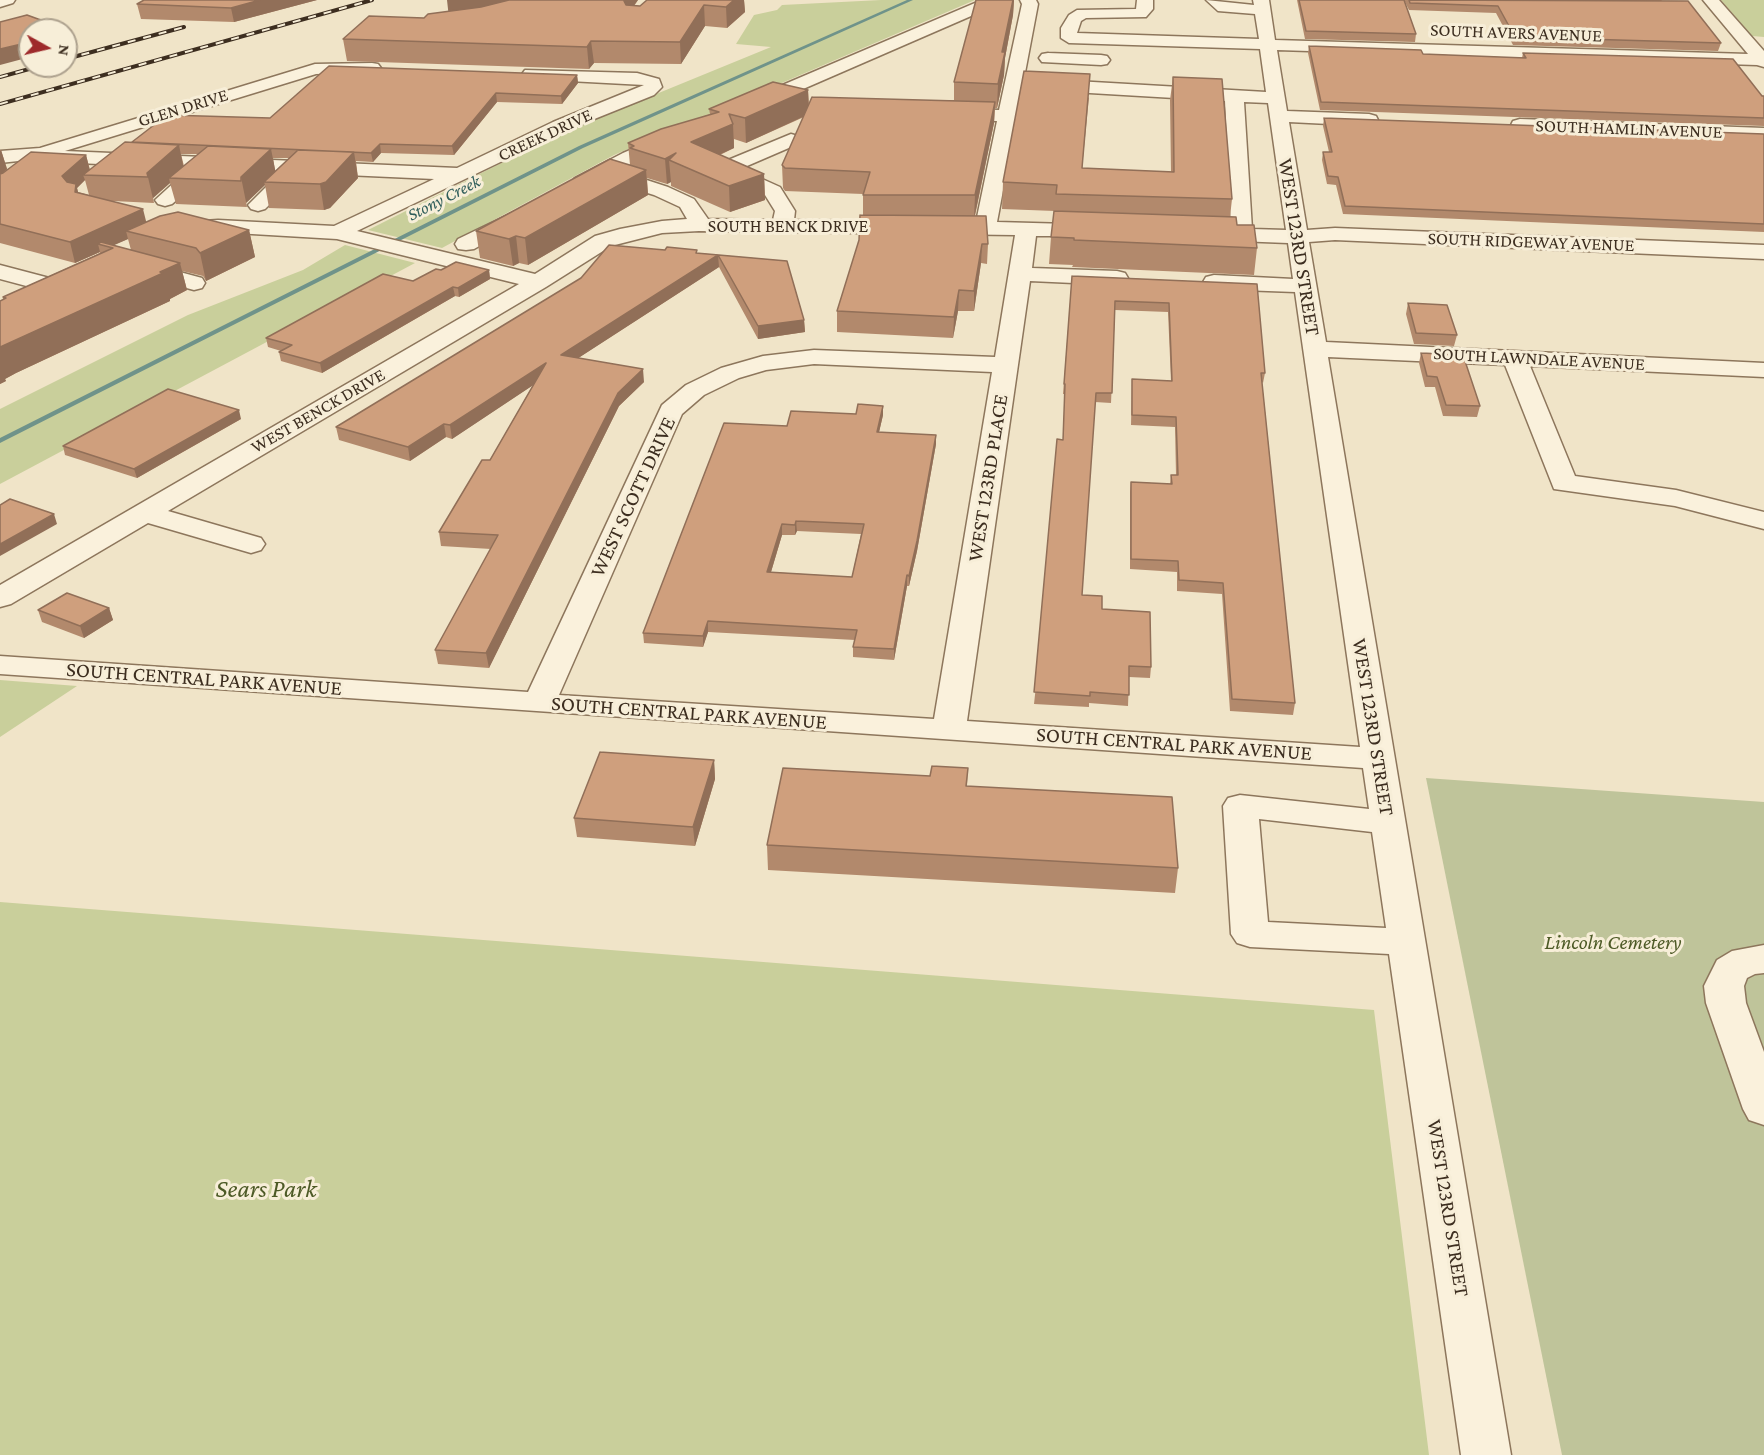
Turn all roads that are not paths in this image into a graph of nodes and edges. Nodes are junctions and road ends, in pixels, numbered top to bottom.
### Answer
1 (7, 0) edge
2 (995, 0) edge
3 (1028, 0) edge
4 (1145, 0) edge
5 (1214, 0) edge
6 (1712, 1) edge
7 (0, 2) edge
8 (1693, 2) dead end
9 (1262, 5) edge
10 (1048, 58) dead end
11 (1266, 58) junction
12 (1119, 60) dead end
13 (1763, 61) edge
14 (393, 69) edge
15 (509, 73) edge
16 (1014, 83) junction
17 (1234, 94) junction
18 (769, 97) junction
19 (803, 105) dead end
20 (1277, 107) junction
21 (737, 111) edge
22 (928, 114) edge
23 (1008, 116) junction
24 (1385, 120) edge
25 (1504, 125) edge
26 (683, 134) edge
27 (1764, 134) edge
28 (791, 140) edge
29 (47, 154) junction
30 (0, 157) edge
31 (127, 159) junction
32 (209, 162) junction
33 (298, 166) junction
34 (601, 172) junction
35 (18, 173) edge
36 (108, 174) edge
37 (463, 174) junction
38 (570, 188) edge
39 (165, 200) edge
40 (258, 205) dead end
41 (539, 205) edge
42 (783, 218) junction
43 (987, 221) junction
44 (699, 225) junction
45 (1027, 228) junction
46 (639, 231) joint
47 (1123, 231) edge
48 (169, 232) edge
49 (337, 233) junction
50 (1194, 233) edge
51 (1242, 235) junction
52 (1298, 237) junction
53 (466, 244) dead end
54 (1764, 252) edge
55 (115, 262) edge
56 (0, 272) edge
57 (1020, 274) junction
58 (1137, 279) edge
59 (1195, 281) edge
60 (538, 282) junction
61 (194, 283) edge
62 (1305, 286) junction
63 (20, 299) edge
64 (1315, 349) junction
65 (1514, 357) junction
66 (1006, 365) junction
67 (1764, 370) edge
68 (146, 513) junction
69 (1764, 521) edge
70 (251, 544) dead end
71 (0, 598) edge
72 (0, 665) edge
73 (539, 703) junction
74 (949, 729) junction
75 (1378, 759) junction
76 (1388, 823) junction
77 (1407, 942) junction
78 (1764, 959) edge
79 (1764, 1109) edge
80 (1486, 1455) edge

1 - 7 street
2 - 18 street
3 - 16 street
4 - 11 street, SOUTH AVERS AVENUE
5 - 9 street
6 - 8 street
6 - 13 street
9 - 11 street, WEST 123RD STREET
10 - 12 street
11 - 13 street, SOUTH AVERS AVENUE
11 - 20 street, WEST 123RD STREET
14 - 29 street, GLEN DRIVE
15 - 37 street, CREEK DRIVE
16 - 17 street
16 - 23 street
17 - 20 street
17 - 51 street
18 - 19 street
18 - 21 street
20 - 24 street
20 - 52 street, WEST 123RD STREET
22 - 23 street
23 - 43 street
25 - 27 street, SOUTH HAMLIN AVENUE
26 - 34 street
28 - 42 street
29 - 30 street
29 - 31 street
29 - 35 street
31 - 32 street
31 - 36 street
32 - 33 street
32 - 39 street
33 - 37 street
33 - 40 street
34 - 38 street
34 - 44 street
37 - 49 street, CREEK DRIVE
41 - 53 street
42 - 43 street, SOUTH BENCK DRIVE
42 - 44 street, SOUTH BENCK DRIVE
43 - 45 street, SOUTH BENCK DRIVE
44 - 46 street, SOUTH BENCK DRIVE
45 - 47 street, SOUTH BENCK DRIVE
45 - 57 street, WEST 123RD PLACE
46 - 60 street, WEST BENCK DRIVE
48 - 49 street
49 - 60 street
50 - 51 street
51 - 52 street
52 - 54 street, SOUTH RIDGEWAY AVENUE
52 - 62 street, WEST 123RD STREET
55 - 61 street
56 - 63 street
57 - 58 street
57 - 66 street, WEST 123RD PLACE
59 - 62 street
60 - 68 street, WEST BENCK DRIVE
62 - 64 street, WEST 123RD STREET
64 - 65 street, SOUTH LAWNDALE AVENUE
64 - 75 street, WEST 123RD STREET
65 - 67 street, SOUTH LAWNDALE AVENUE
65 - 69 street
66 - 73 street, WEST SCOTT DRIVE
66 - 74 street, WEST 123RD PLACE
68 - 70 street
68 - 71 street, WEST BENCK DRIVE
72 - 73 street, SOUTH CENTRAL PARK AVENUE
73 - 74 street, SOUTH CENTRAL PARK AVENUE
74 - 75 street, SOUTH CENTRAL PARK AVENUE
75 - 76 street, WEST 123RD STREET
76 - 77 street, WEST 123RD STREET
76 - 77 street
77 - 80 street, WEST 123RD STREET
78 - 79 street

